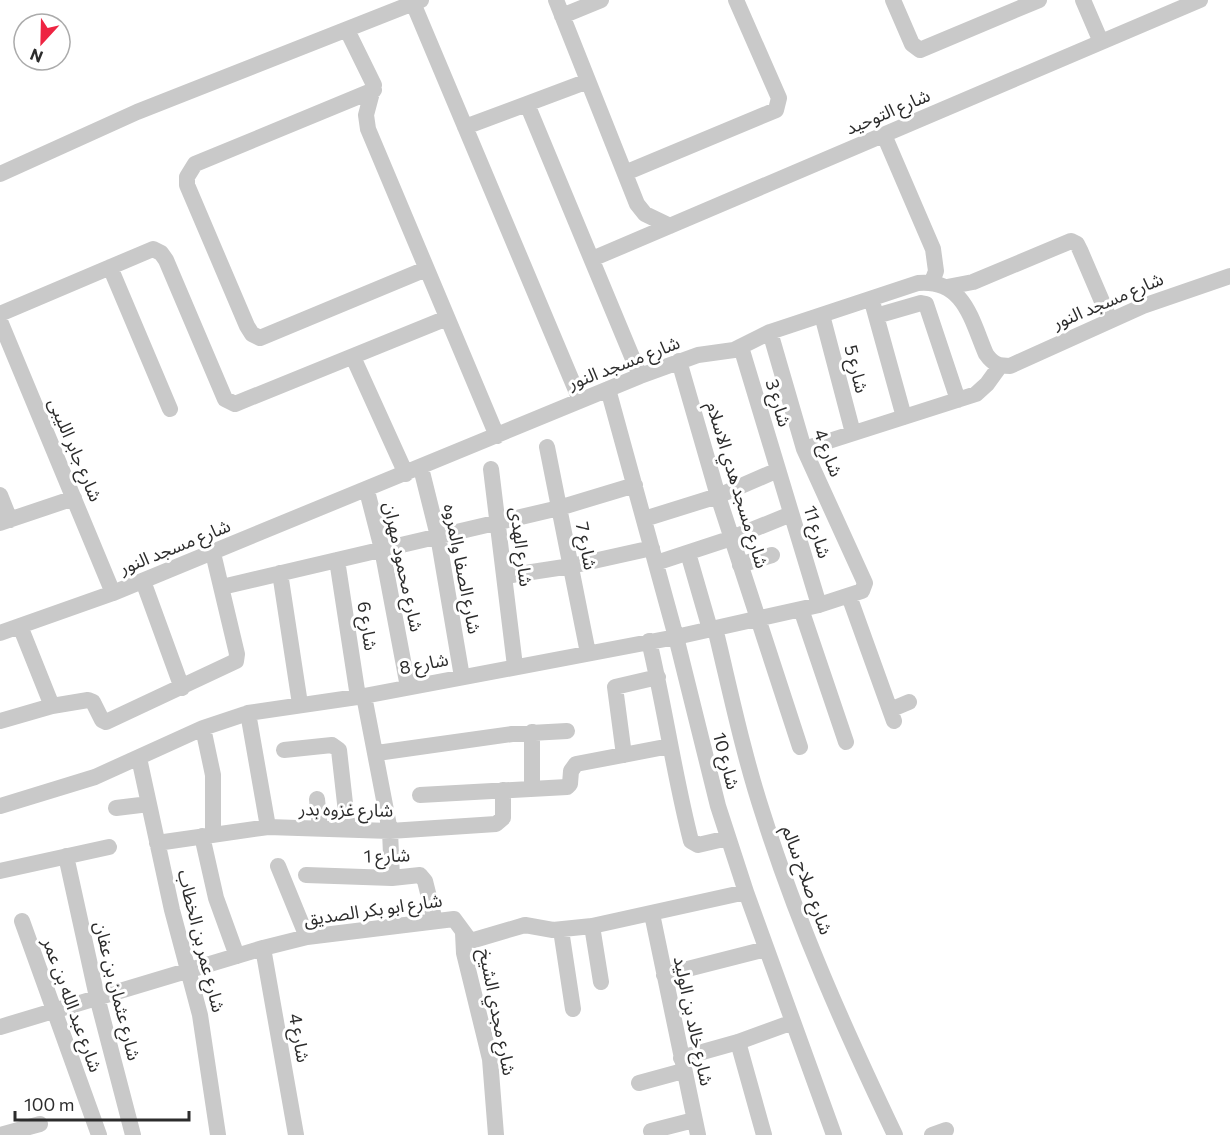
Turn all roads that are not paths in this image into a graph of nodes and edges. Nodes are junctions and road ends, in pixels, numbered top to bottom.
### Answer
1 (600, 0) edge
2 (736, 0) edge
3 (893, 0) edge
4 (1039, 0) edge
5 (1083, 0) edge
6 (1200, 0) edge
7 (417, 2) edge
8 (559, 8) edge
9 (347, 30) junction
10 (1101, 42) junction
11 (588, 81) junction
12 (374, 90) junction
13 (527, 104) junction
14 (465, 127) junction
15 (884, 135) junction
16 (625, 173) junction
17 (0, 174) edge
18 (670, 226) junction
19 (592, 259) junction
20 (110, 267) junction
21 (426, 269) junction
22 (1230, 276) edge
23 (940, 284) junction
24 (872, 298) junction
25 (0, 314) edge
26 (822, 315) junction
27 (876, 316) junction
28 (447, 318) junction
29 (1110, 320) junction
30 (0, 321) edge
31 (770, 332) junction
32 (741, 347) junction
33 (353, 357) junction
34 (679, 362) junction
35 (1000, 366) junction
36 (640, 376) junction
37 (608, 388) junction
38 (580, 400) junction
39 (958, 400) junction
40 (170, 409) dead end
41 (904, 417) junction
42 (853, 433) junction
43 (497, 436) junction
44 (547, 447) dead end
45 (804, 449) junction
46 (491, 469) dead end
47 (778, 470) junction
48 (413, 471) junction
49 (634, 485) junction
50 (366, 491) junction
51 (0, 495) edge
52 (718, 496) junction
53 (74, 498) junction
54 (559, 508) junction
55 (791, 514) junction
56 (644, 519) junction
57 (5, 521) edge
58 (498, 522) junction
59 (438, 536) junction
60 (732, 538) junction
61 (382, 549) junction
62 (213, 553) junction
63 (688, 553) junction
64 (654, 555) junction
65 (772, 555) dead end
66 (337, 560) junction
67 (740, 565) junction
68 (571, 566) junction
69 (280, 573) junction
70 (505, 576) junction
71 (143, 581) junction
72 (864, 586) joint
73 (222, 587) junction
74 (113, 593) junction
75 (849, 596) junction
76 (819, 605) junction
77 (801, 609) junction
78 (757, 619) junction
79 (20, 626) junction
80 (712, 628) junction
81 (0, 633) edge
82 (676, 637) junction
83 (650, 641) junction
84 (588, 653) junction
85 (515, 666) junction
86 (462, 677) junction
87 (658, 677) junction
88 (408, 687) junction
89 (182, 688) junction
90 (361, 697) junction
91 (909, 702) dead end
92 (300, 704) junction
93 (52, 706) junction
94 (248, 712) junction
95 (0, 721) edge
96 (203, 728) junction
97 (567, 731) dead end
98 (532, 732) junction
99 (846, 742) dead end
100 (670, 746) junction
101 (800, 747) dead end
102 (284, 750) dead end
103 (377, 753) junction
104 (624, 755) junction
105 (139, 758) junction
106 (532, 789) junction
107 (503, 790) junction
108 (420, 795) dead end
109 (317, 799) dead end
110 (149, 804) junction
111 (0, 806) edge
112 (116, 808) dead end
113 (268, 827) junction
114 (320, 829) junction
115 (348, 830) junction
116 (390, 831) junction
117 (208, 835) junction
118 (728, 837) junction
119 (158, 843) junction
120 (109, 847) dead end
121 (66, 856) junction
122 (278, 866) dead end
123 (0, 871) edge
124 (306, 875) dead end
125 (392, 878) junction
126 (746, 892) junction
127 (652, 914) junction
128 (22, 921) dead end
129 (435, 921) junction
130 (592, 926) junction
131 (561, 930) junction
132 (463, 933) junction
133 (307, 937) junction
134 (263, 948) junction
135 (766, 949) junction
136 (237, 956) junction
137 (189, 970) junction
138 (664, 975) junction
139 (602, 982) dead end
140 (97, 997) junction
141 (573, 1009) dead end
142 (53, 1012) junction
143 (793, 1022) junction
144 (0, 1027) edge
145 (738, 1042) junction
146 (682, 1064) junction
147 (639, 1083) dead end
148 (40, 1124) dead end
149 (696, 1128) edge
150 (651, 1131) dead end
151 (0, 1135) edge
152 (99, 1135) edge
153 (133, 1135) edge
154 (218, 1135) edge
155 (297, 1135) edge
156 (496, 1135) edge
157 (764, 1135) edge
158 (834, 1135) edge
159 (895, 1135) edge

1 - 8 street
2 - 16 street
3 - 4 street
5 - 10 street
6 - 10 street, شارع التوحيد
7 - 9 street
7 - 14 street
8 - 11 street
9 - 12 street
9 - 17 street
10 - 15 street, شارع التوحيد
11 - 13 street
11 - 16 street
12 - 21 street
12 - 21 street
13 - 14 street
13 - 19 street
14 - 38 street
15 - 18 street, شارع التوحيد
15 - 23 street
16 - 18 street
18 - 19 street, شارع التوحيد
19 - 36 street
20 - 25 street
20 - 33 street
20 - 40 street
21 - 28 street
22 - 29 street, شارع مسجد النور
23 - 24 street, شارع مسجد النور
23 - 29 street, شارع مسجد النور
23 - 35 street
24 - 26 street, شارع مسجد النور
24 - 27 street
26 - 31 street, شارع مسجد النور
26 - 42 street, شارع 5
27 - 39 street
27 - 41 street
28 - 33 street
28 - 43 street
29 - 35 street, شارع مسجد النور
30 - 53 street, شارع جابر الليبى
31 - 32 street, شارع مسجد النور
31 - 45 street, شارع 4
32 - 34 street, شارع مسجد النور
32 - 47 street, شارع 3
33 - 48 street, شارع الصفا والمروه
34 - 36 street, شارع مسجد النور
34 - 52 street, شارع مسجد هدي الاسلام
35 - 39 street
36 - 37 street, شارع مسجد النور
37 - 38 street, شارع مسجد النور
37 - 49 street, شارع 10
38 - 43 street, شارع مسجد النور
39 - 41 street
41 - 42 street
42 - 45 street
43 - 48 street, شارع مسجد النور
44 - 54 street, شارع 7
45 - 72 street, شارع 4
46 - 58 street, شارع الهدى
47 - 52 street
47 - 55 street, شارع 11
48 - 50 street, شارع مسجد النور
48 - 59 street, شارع الصفا والمروه
49 - 54 street
49 - 56 street, شارع 10
50 - 61 street, شارع محمود مهران
50 - 62 street, شارع مسجد النور
51 - 57 street
52 - 56 street
52 - 60 street, شارع مسجد هدي الاسلام
53 - 57 street
53 - 74 street, شارع جابر الليبى
54 - 58 street
54 - 68 street, شارع 7
55 - 60 street
55 - 76 street, شارع 11
56 - 64 street, شارع 10
58 - 59 street
58 - 70 street, شارع الهدى
59 - 61 street
59 - 86 street, شارع الصفا والمروه
60 - 63 street
60 - 67 street, شارع مسجد هدي الاسلام
61 - 66 street
61 - 88 street, شارع محمود مهران
62 - 71 street, شارع مسجد النور
62 - 73 street
63 - 64 street
63 - 80 street
64 - 68 street
64 - 82 street, شارع 10
65 - 67 street
66 - 69 street
66 - 90 street, شارع 6
67 - 78 street, شارع مسجد هدي الاسلام
68 - 70 street
68 - 84 street, شارع 7
69 - 73 street
69 - 92 street
70 - 85 street, شارع الهدى
71 - 74 street, شارع مسجد النور
71 - 89 street
72 - 75 street, شارع 8
73 - 89 street
74 - 79 street, شارع مسجد النور
75 - 76 street, شارع 8
75 - 91 street
76 - 77 street, شارع 8
77 - 78 street, شارع 8
77 - 99 street
78 - 80 street, شارع 8
78 - 101 street, شارع مسجد هدي الاسلام
79 - 81 street, شارع مسجد النور
79 - 93 street
80 - 82 street, شارع 8
80 - 159 street, شارع صلاح سالم
82 - 83 street, شارع 8
82 - 118 street, شارع 10
83 - 84 street, شارع 8
83 - 87 street
84 - 85 street, شارع 8
85 - 86 street, شارع 8
86 - 88 street, شارع 8
87 - 100 street
87 - 104 street
88 - 90 street, شارع 8
89 - 93 street
90 - 92 street, شارع 8
90 - 103 street, شارع 6
92 - 94 street, شارع 8
93 - 95 street
94 - 96 street, شارع 8
94 - 113 street
96 - 105 street, شارع 8
96 - 117 street
97 - 98 street
98 - 103 street
98 - 106 street
100 - 104 street
100 - 118 street
102 - 115 street
103 - 116 street, شارع 6
104 - 106 street
105 - 110 street, شارع عمر بن الخطاب
105 - 111 street, شارع 8
106 - 107 street
107 - 108 street
107 - 116 street, شارع غزوه بدر
109 - 114 street
110 - 112 street
110 - 119 street, شارع عمر بن الخطاب
113 - 114 street, شارع غزوه بدر
113 - 117 street, شارع غزوه بدر
114 - 115 street, شارع غزوه بدر
115 - 116 street, شارع غزوه بدر
116 - 125 street, شارع 6
117 - 119 street, شارع غزوه بدر
117 - 136 street
118 - 126 street, شارع 10
119 - 137 street, شارع عمر بن الخطاب
120 - 121 street
121 - 123 street
121 - 140 street, شارع عثمان بن عفان
122 - 133 street
124 - 125 street, شارع 1
125 - 129 street, شارع 1
126 - 127 street, شارع ابو بكر الصديق
126 - 135 street, شارع 10
127 - 130 street, شارع ابو بكر الصديق
127 - 138 street, شارع خالد بن الوليد
128 - 142 street, شارع عبد الله بن عمر
129 - 132 street, شارع ابو بكر الصديق
129 - 133 street, شارع ابو بكر الصديق
130 - 131 street, شارع ابو بكر الصديق
130 - 139 street
131 - 132 street, شارع ابو بكر الصديق
131 - 141 street
132 - 156 street, شارع مجدي الشيخ
133 - 134 street, شارع ابو بكر الصديق
134 - 136 street, شارع ابو بكر الصديق
134 - 155 street, شارع 4
135 - 138 street
135 - 143 street, شارع 10
136 - 137 street, شارع ابو بكر الصديق
137 - 140 street, شارع ابو بكر الصديق
137 - 154 street, شارع عمر بن الخطاب
138 - 146 street, شارع خالد بن الوليد
140 - 142 street, شارع ابو بكر الصديق
140 - 153 street, شارع عثمان بن عفان
142 - 144 street, شارع ابو بكر الصديق
142 - 152 street, شارع عبد الله بن عمر
143 - 145 street
143 - 158 street, شارع 10
145 - 146 street
145 - 157 street
146 - 147 street
146 - 149 street, شارع خالد بن الوليد
148 - 151 street
149 - 150 street

